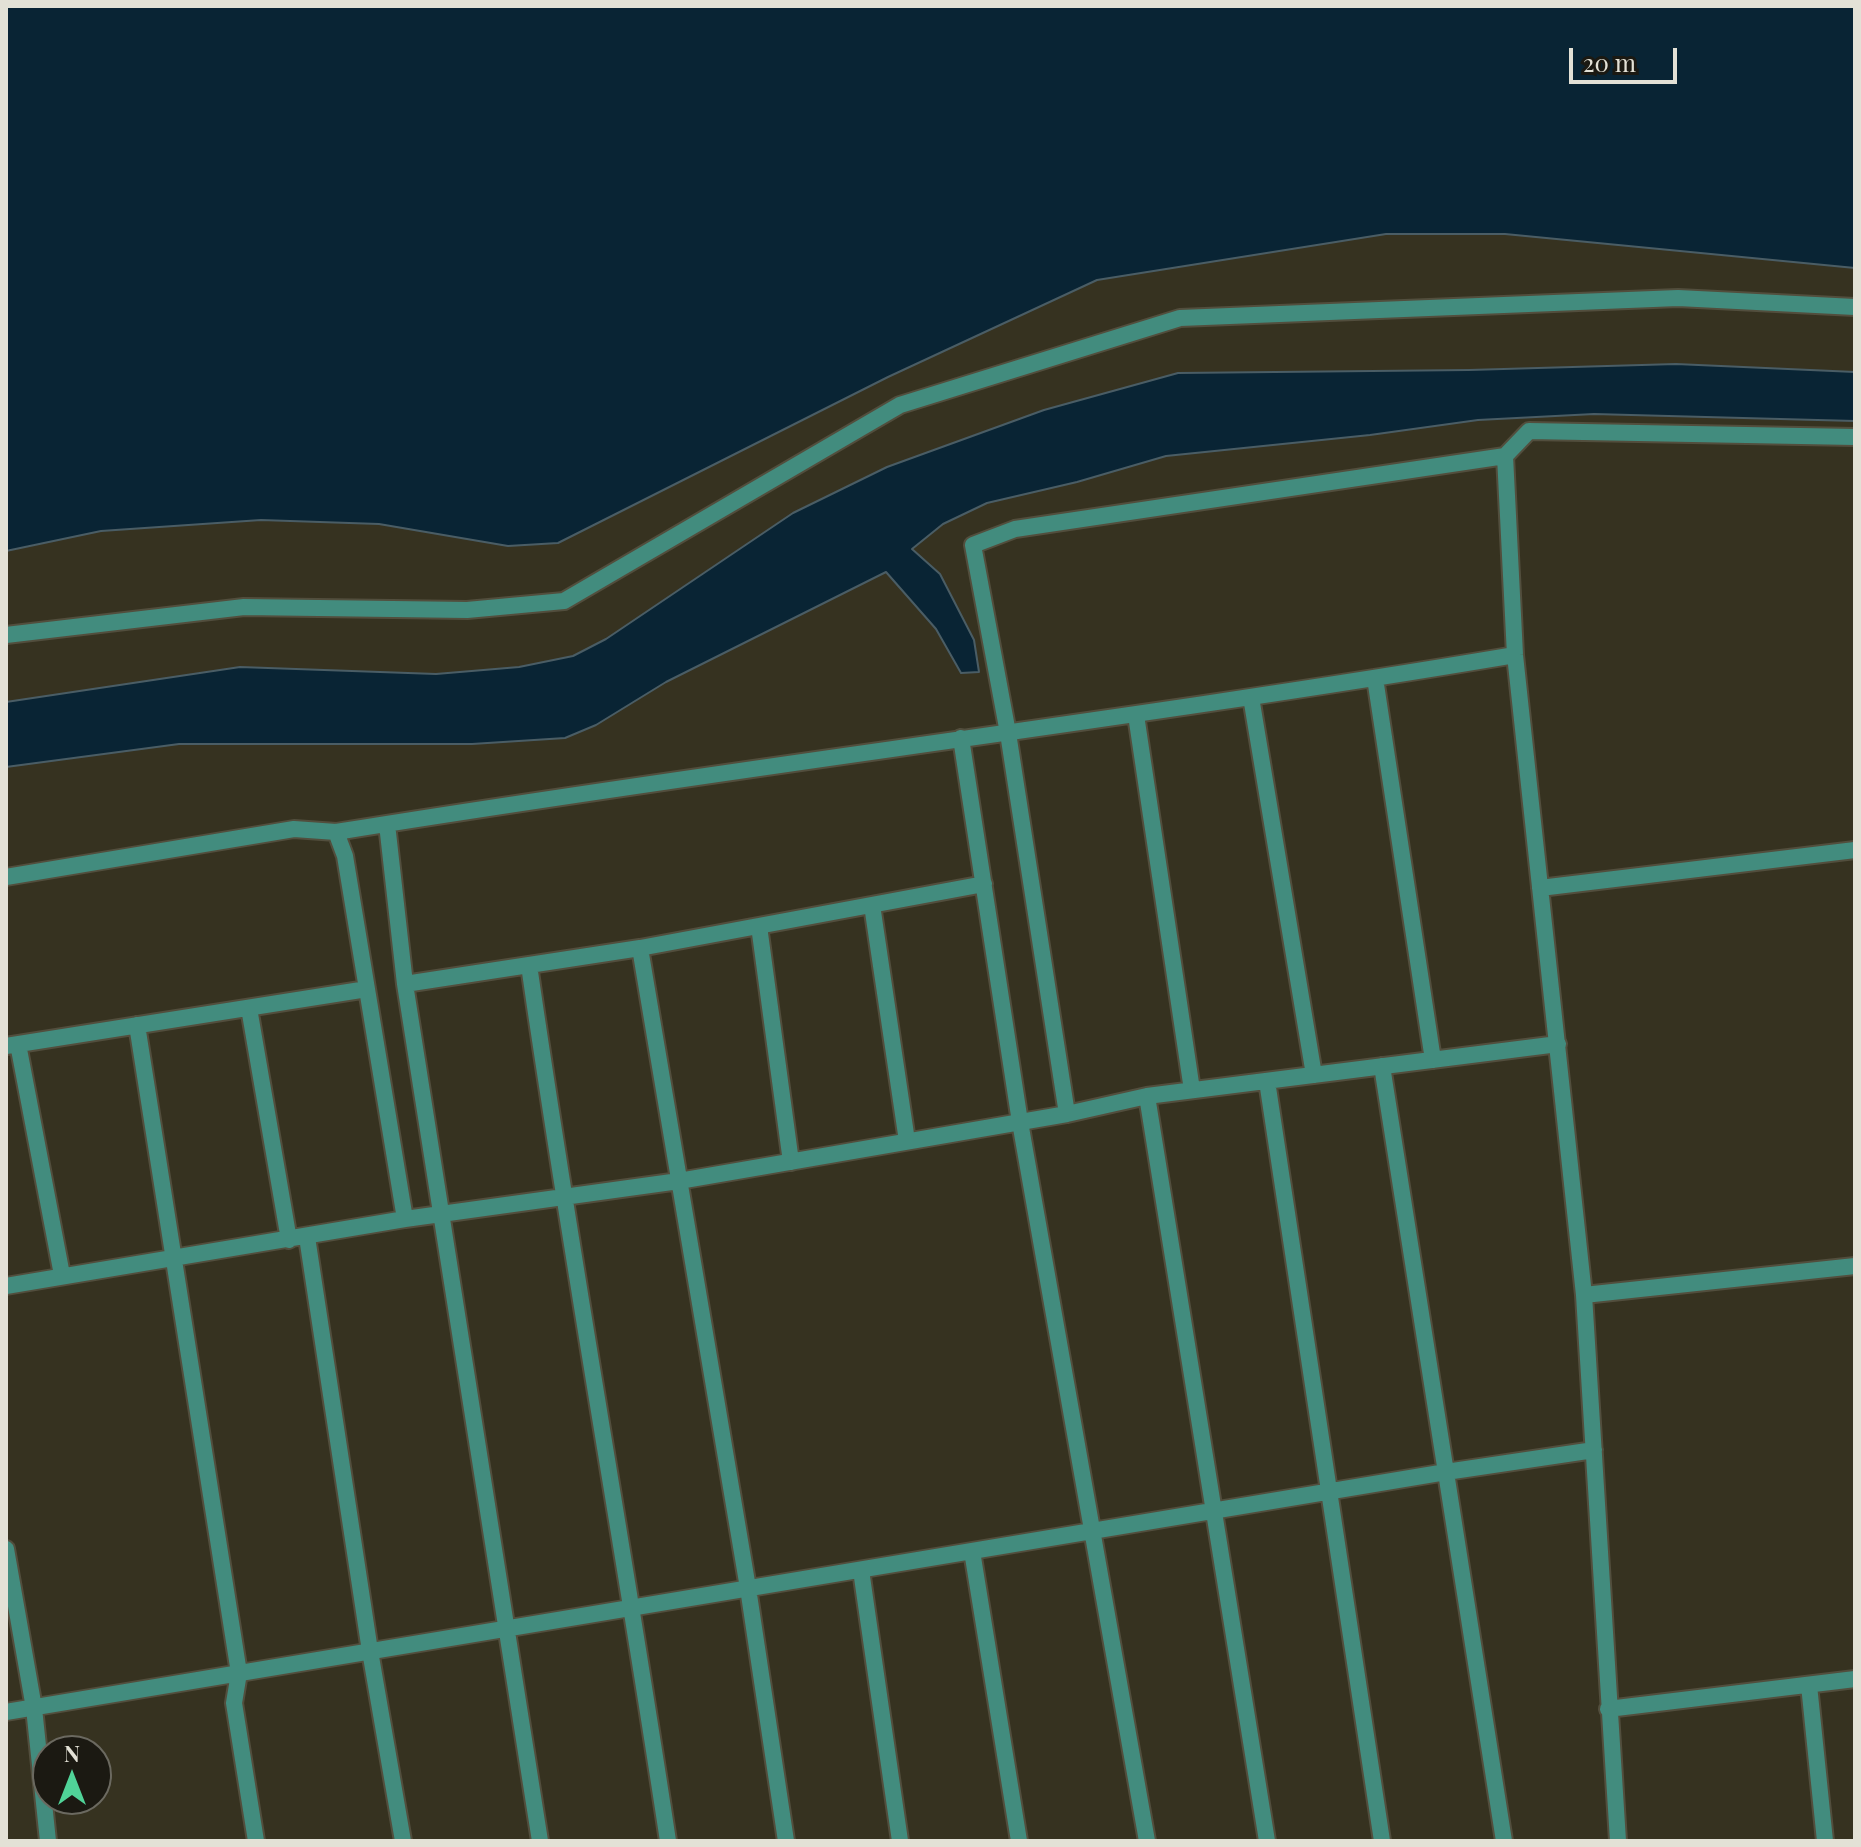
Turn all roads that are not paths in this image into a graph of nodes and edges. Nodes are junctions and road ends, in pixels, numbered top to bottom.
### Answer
1 (1855, 307) edge
2 (1855, 437) edge
3 (1505, 456) junction
4 (6, 635) edge
5 (1515, 655) junction
6 (1375, 678) junction
7 (1251, 697) junction
8 (1136, 715) junction
9 (1008, 733) junction
10 (961, 738) junction
11 (387, 824) junction
12 (336, 832) junction
13 (1855, 850) edge
14 (6, 877) edge
15 (984, 884) junction
16 (1540, 888) junction
17 (872, 905) junction
18 (759, 926) junction
19 (640, 948) junction
20 (529, 965) junction
21 (405, 984) junction
22 (367, 989) junction
23 (249, 1008) junction
24 (137, 1025) junction
25 (1558, 1044) junction
26 (12, 1045) edge
27 (1433, 1060) junction
28 (1382, 1066) junction
29 (1314, 1075) junction
30 (1267, 1081) junction
31 (1192, 1090) junction
32 (1147, 1096) junction
33 (1067, 1114) junction
34 (1020, 1122) junction
35 (907, 1141) junction
36 (791, 1162) junction
37 (679, 1181) junction
38 (563, 1197) junction
39 (442, 1214) junction
40 (405, 1219) junction
41 (307, 1237) junction
42 (289, 1240) junction
43 (172, 1257) junction
44 (1855, 1266) edge
45 (62, 1275) junction
46 (6, 1286) edge
47 (1584, 1295) junction
48 (1594, 1450) junction
49 (1446, 1472) junction
50 (1328, 1492) junction
51 (1214, 1511) junction
52 (1093, 1531) junction
53 (6, 1549) edge
54 (972, 1551) junction
55 (861, 1570) junction
56 (748, 1588) junction
57 (632, 1607) junction
58 (507, 1628) junction
59 (370, 1651) junction
60 (239, 1673) junction
61 (1855, 1679) edge
62 (1809, 1685) junction
63 (34, 1708) junction
64 (1608, 1709) junction
65 (6, 1712) edge
66 (48, 1841) edge
67 (256, 1841) edge
68 (403, 1841) edge
69 (540, 1841) edge
70 (668, 1841) edge
71 (786, 1841) edge
72 (900, 1841) edge
73 (1019, 1841) edge
74 (1147, 1841) edge
75 (1267, 1841) edge
76 (1382, 1841) edge
77 (1504, 1841) edge
78 (1618, 1841) edge
79 (1825, 1841) edge

1 - 4 street
2 - 3 street
3 - 5 street
3 - 9 street
5 - 6 street
5 - 16 street
6 - 7 street
6 - 27 street
7 - 8 street
7 - 29 street
8 - 9 street
8 - 31 street
9 - 10 street
9 - 33 street
10 - 11 street
10 - 15 street
11 - 12 street
11 - 21 street
12 - 14 street
12 - 22 street
13 - 16 street
15 - 17 street
15 - 34 street
16 - 25 street
17 - 18 street
17 - 35 street
18 - 19 street
18 - 36 street
19 - 20 street
19 - 37 street
20 - 21 street
20 - 38 street
21 - 39 street
22 - 23 street
22 - 40 street
23 - 24 street
23 - 42 street
24 - 26 street
24 - 43 street
25 - 27 street
25 - 47 street
26 - 45 street
27 - 28 street
28 - 29 street
28 - 49 street
29 - 30 street
30 - 31 street
30 - 50 street
31 - 32 street
32 - 33 street
32 - 51 street
33 - 34 street
34 - 35 street
34 - 52 street
35 - 36 street
36 - 37 street
37 - 38 street
37 - 56 street
38 - 39 street
38 - 57 street
39 - 40 street
39 - 58 street
40 - 41 street
41 - 42 street
41 - 59 street
42 - 43 street
43 - 45 street
43 - 60 street
44 - 47 street
45 - 46 street
47 - 48 street
48 - 49 street
48 - 64 street
49 - 50 street
49 - 77 street
50 - 51 street
50 - 76 street
51 - 52 street
51 - 75 street
52 - 54 street
52 - 74 street
53 - 63 street
54 - 55 street
54 - 73 street
55 - 56 street
55 - 72 street
56 - 57 street
56 - 71 street
57 - 58 street
57 - 70 street
58 - 59 street
58 - 69 street
59 - 60 street
59 - 68 street
60 - 63 street
60 - 67 street
61 - 62 street
62 - 64 street
62 - 79 street
63 - 65 street
63 - 66 street
64 - 78 street

